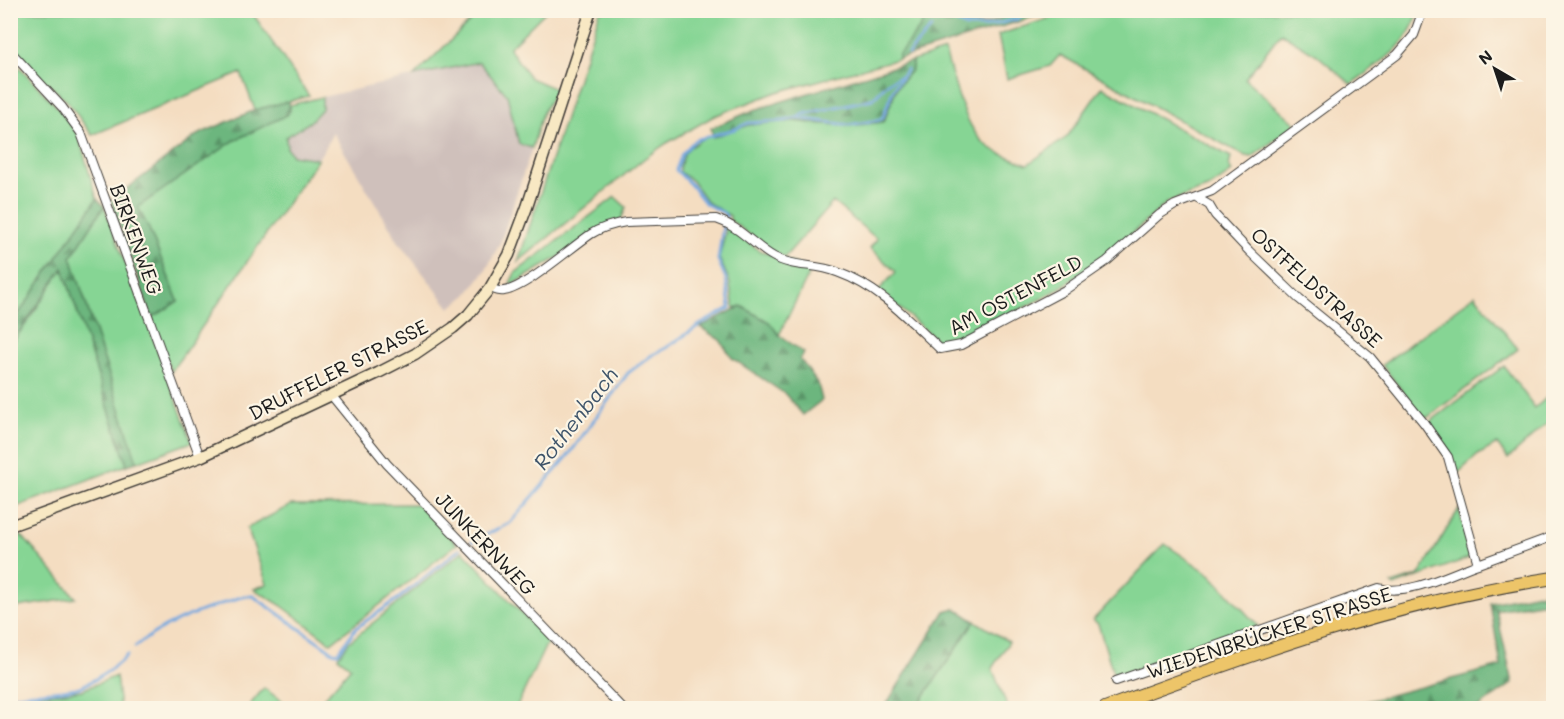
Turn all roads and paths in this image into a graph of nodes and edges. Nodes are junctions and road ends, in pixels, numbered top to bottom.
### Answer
1 (14, 10) edge
2 (591, 10) edge
3 (1423, 10) edge
4 (10, 29) edge
5 (10, 51) edge
6 (1212, 191) junction
7 (1197, 198) junction
8 (1209, 205) junction
9 (490, 288) junction
10 (332, 396) junction
11 (200, 457) junction
12 (10, 526) edge
13 (1554, 536) edge
14 (1478, 564) junction
15 (1554, 578) edge
16 (1116, 681) dead end
17 (622, 708) edge
18 (1105, 708) edge

1 - 4 street
2 - 9 street, DRUFFELER STRASSE
3 - 6 street
5 - 11 street, BIRKENWEG
6 - 7 street, AM OSTENFELD
6 - 8 street
7 - 8 street
7 - 9 street, AM OSTENFELD
8 - 14 street, OSTFELDSTRASSE
9 - 10 street, DRUFFELER STRASSE
10 - 11 street, DRUFFELER STRASSE
10 - 17 street, JUNKERNWEG
11 - 12 street, DRUFFELER STRASSE
13 - 14 street
14 - 16 street
15 - 18 main road, WIEDENBRÜCKER STRASSE

